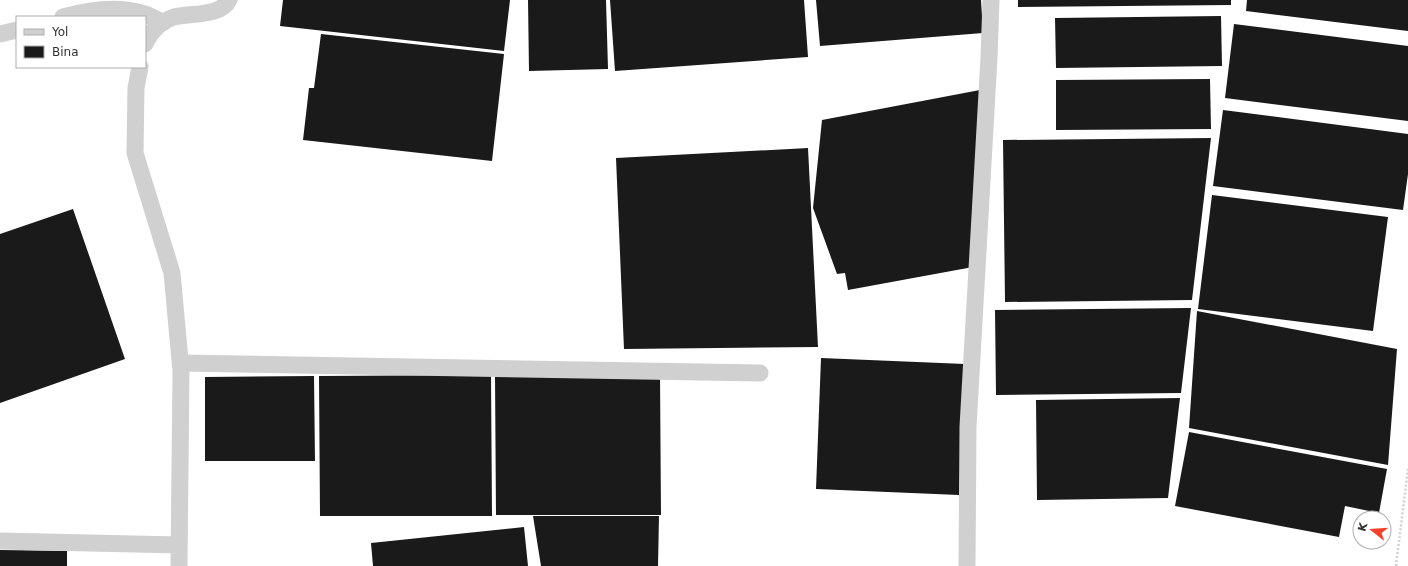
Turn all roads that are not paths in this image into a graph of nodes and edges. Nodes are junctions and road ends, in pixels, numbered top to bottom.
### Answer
1 (228, 0) edge
2 (991, 0) edge
3 (67, 16) edge
4 (163, 23) junction
5 (16, 30) edge
6 (0, 34) edge
7 (146, 42) edge
8 (140, 68) edge
9 (180, 363) junction
10 (760, 372) dead end
11 (0, 541) edge
12 (179, 545) junction
13 (180, 566) edge
14 (966, 566) edge

1 - 4 street
2 - 14 street
3 - 4 street
4 - 7 street
5 - 6 street
8 - 9 street
9 - 10 street
9 - 12 street
11 - 12 street
12 - 13 street

